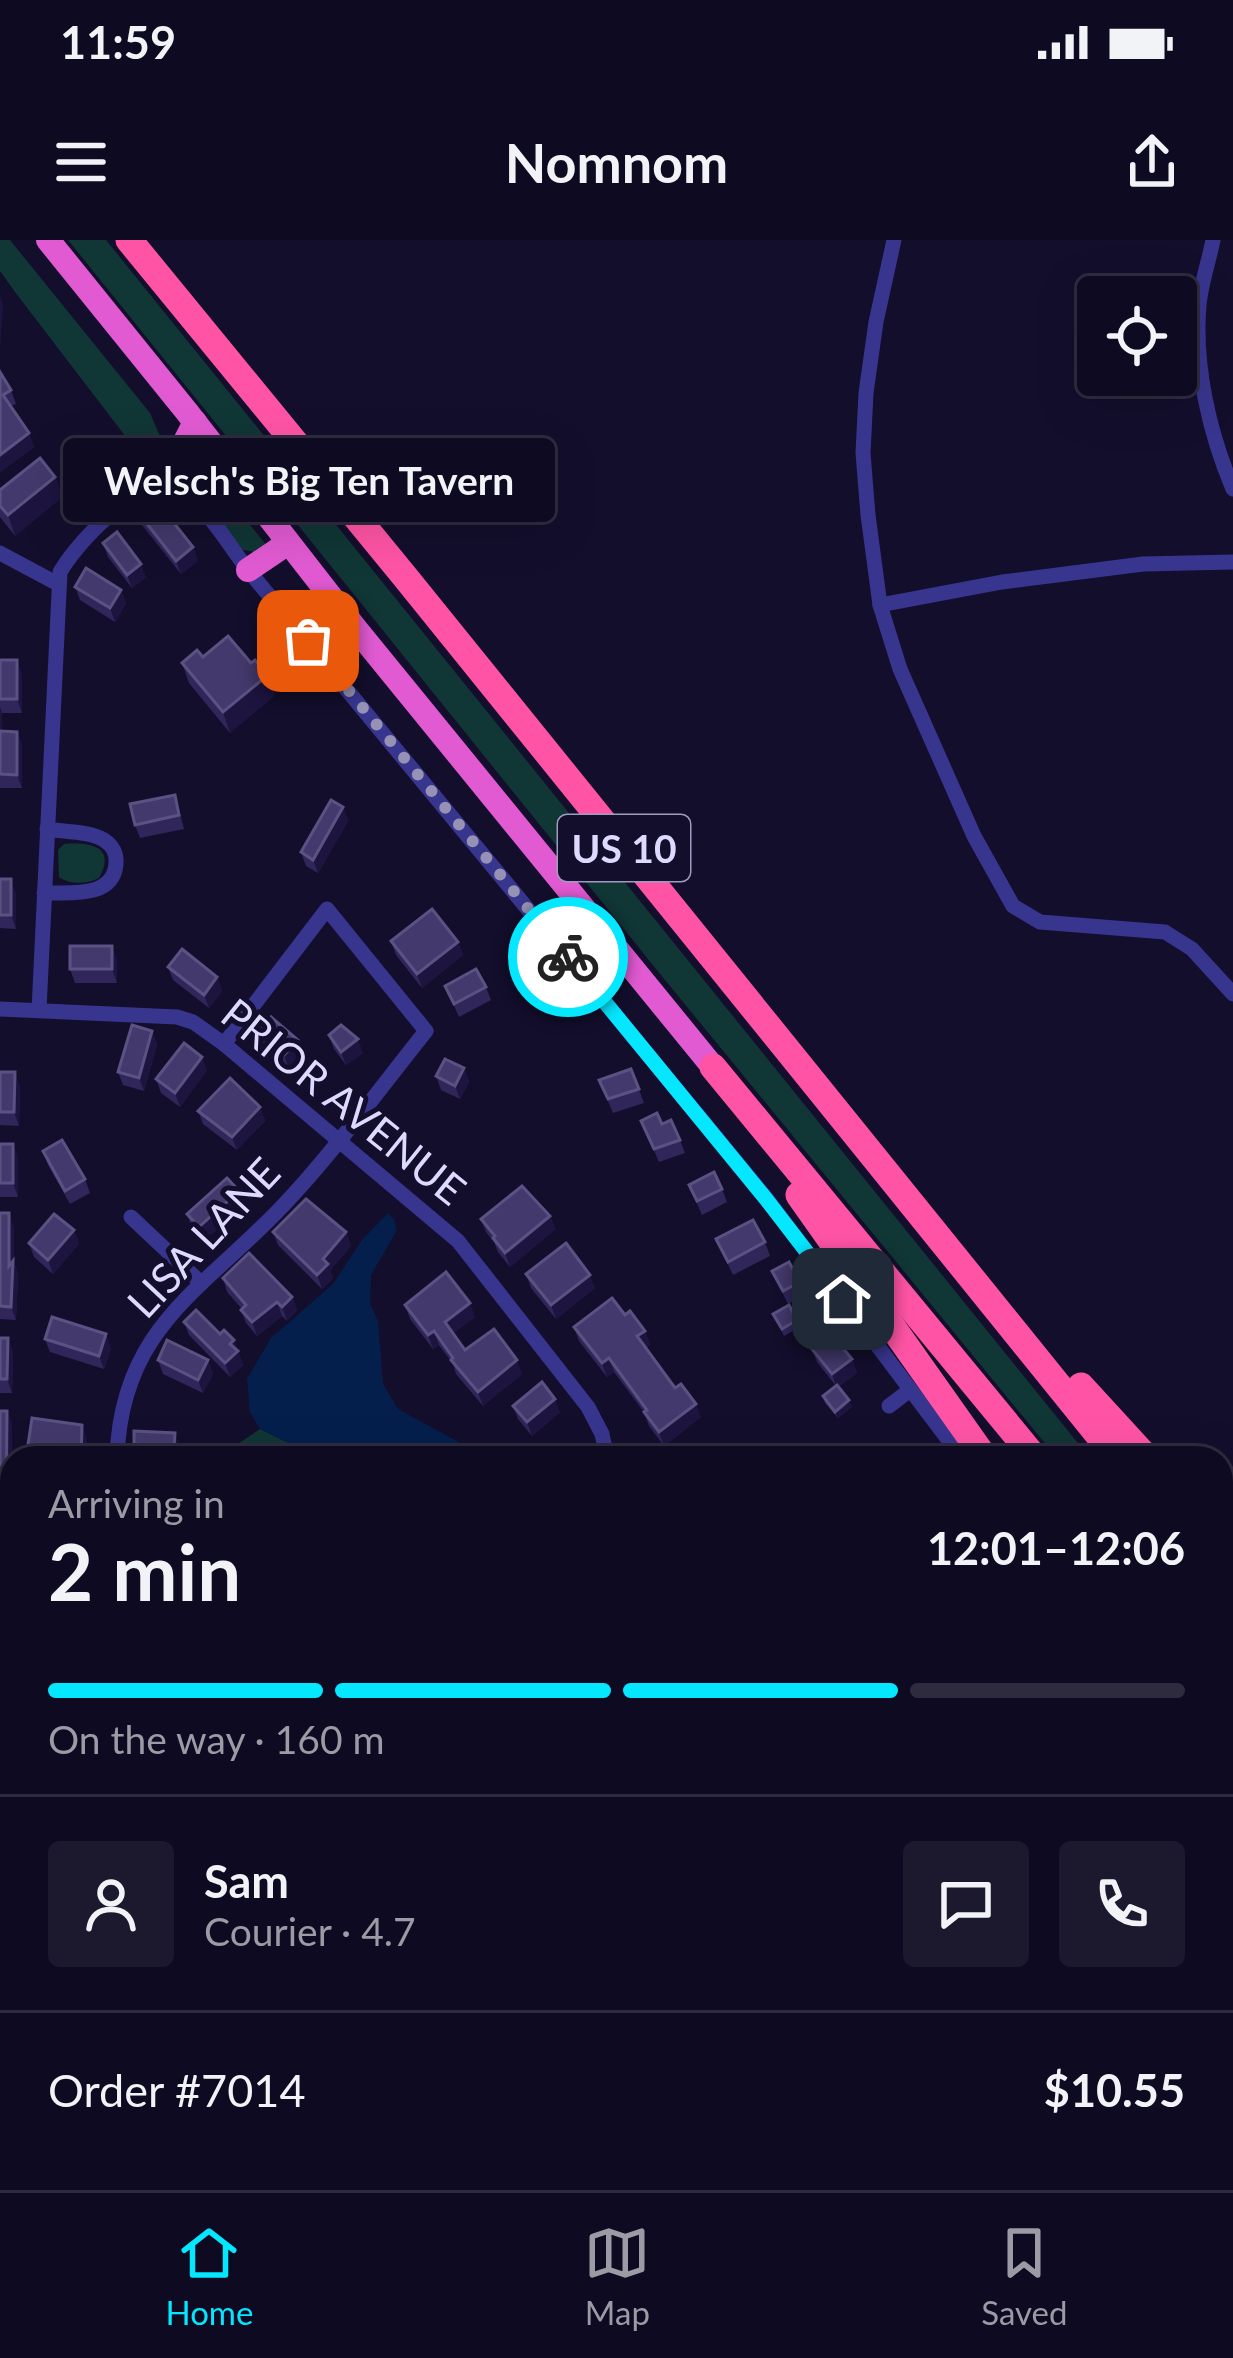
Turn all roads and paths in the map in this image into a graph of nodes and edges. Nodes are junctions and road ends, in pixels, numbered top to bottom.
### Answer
1 (48, 240) edge
2 (129, 240) edge
3 (894, 240) edge
4 (1213, 240) edge
5 (191, 417) junction
6 (1233, 489) edge
7 (172, 491) junction
8 (288, 543) junction
9 (0, 553) edge
10 (1233, 562) edge
11 (248, 570) junction
12 (58, 584) junction
13 (880, 604) junction
14 (47, 829) junction
15 (44, 892) junction
16 (1233, 994) edge
17 (0, 1009) edge
18 (39, 1010) junction
19 (224, 1043) junction
20 (713, 1066) junction
21 (338, 1141) junction
22 (131, 1217) dead end
23 (968, 1272) junction
24 (200, 1282) junction
25 (910, 1390) junction
26 (889, 1406) dead end
27 (119, 1446) edge
28 (604, 1446) edge
29 (953, 1446) edge
30 (976, 1446) edge
31 (1025, 1446) edge
32 (1107, 1446) edge
33 (1136, 1446) edge

1 - 5 highway, US 10
2 - 23 highway, US 10
3 - 13 street
4 - 6 street
5 - 7 highway
5 - 8 highway, US 10
7 - 11 street
7 - 12 street
8 - 11 highway
8 - 20 highway, US 10
9 - 12 street
10 - 13 street
11 - 25 street
12 - 14 street
13 - 16 street
14 - 15 street
14 - 15 street
15 - 18 street
17 - 18 street, PRIOR AVENUE
18 - 19 street, PRIOR AVENUE
19 - 21 street, PRIOR AVENUE
19 - 21 street, LISA LANE
20 - 30 highway
20 - 31 highway, US 10
21 - 24 street, LISA LANE
21 - 28 street, PRIOR AVENUE
22 - 24 street
23 - 32 highway, US 10
23 - 33 highway
24 - 27 street, LISA LANE
25 - 26 street
25 - 29 street

